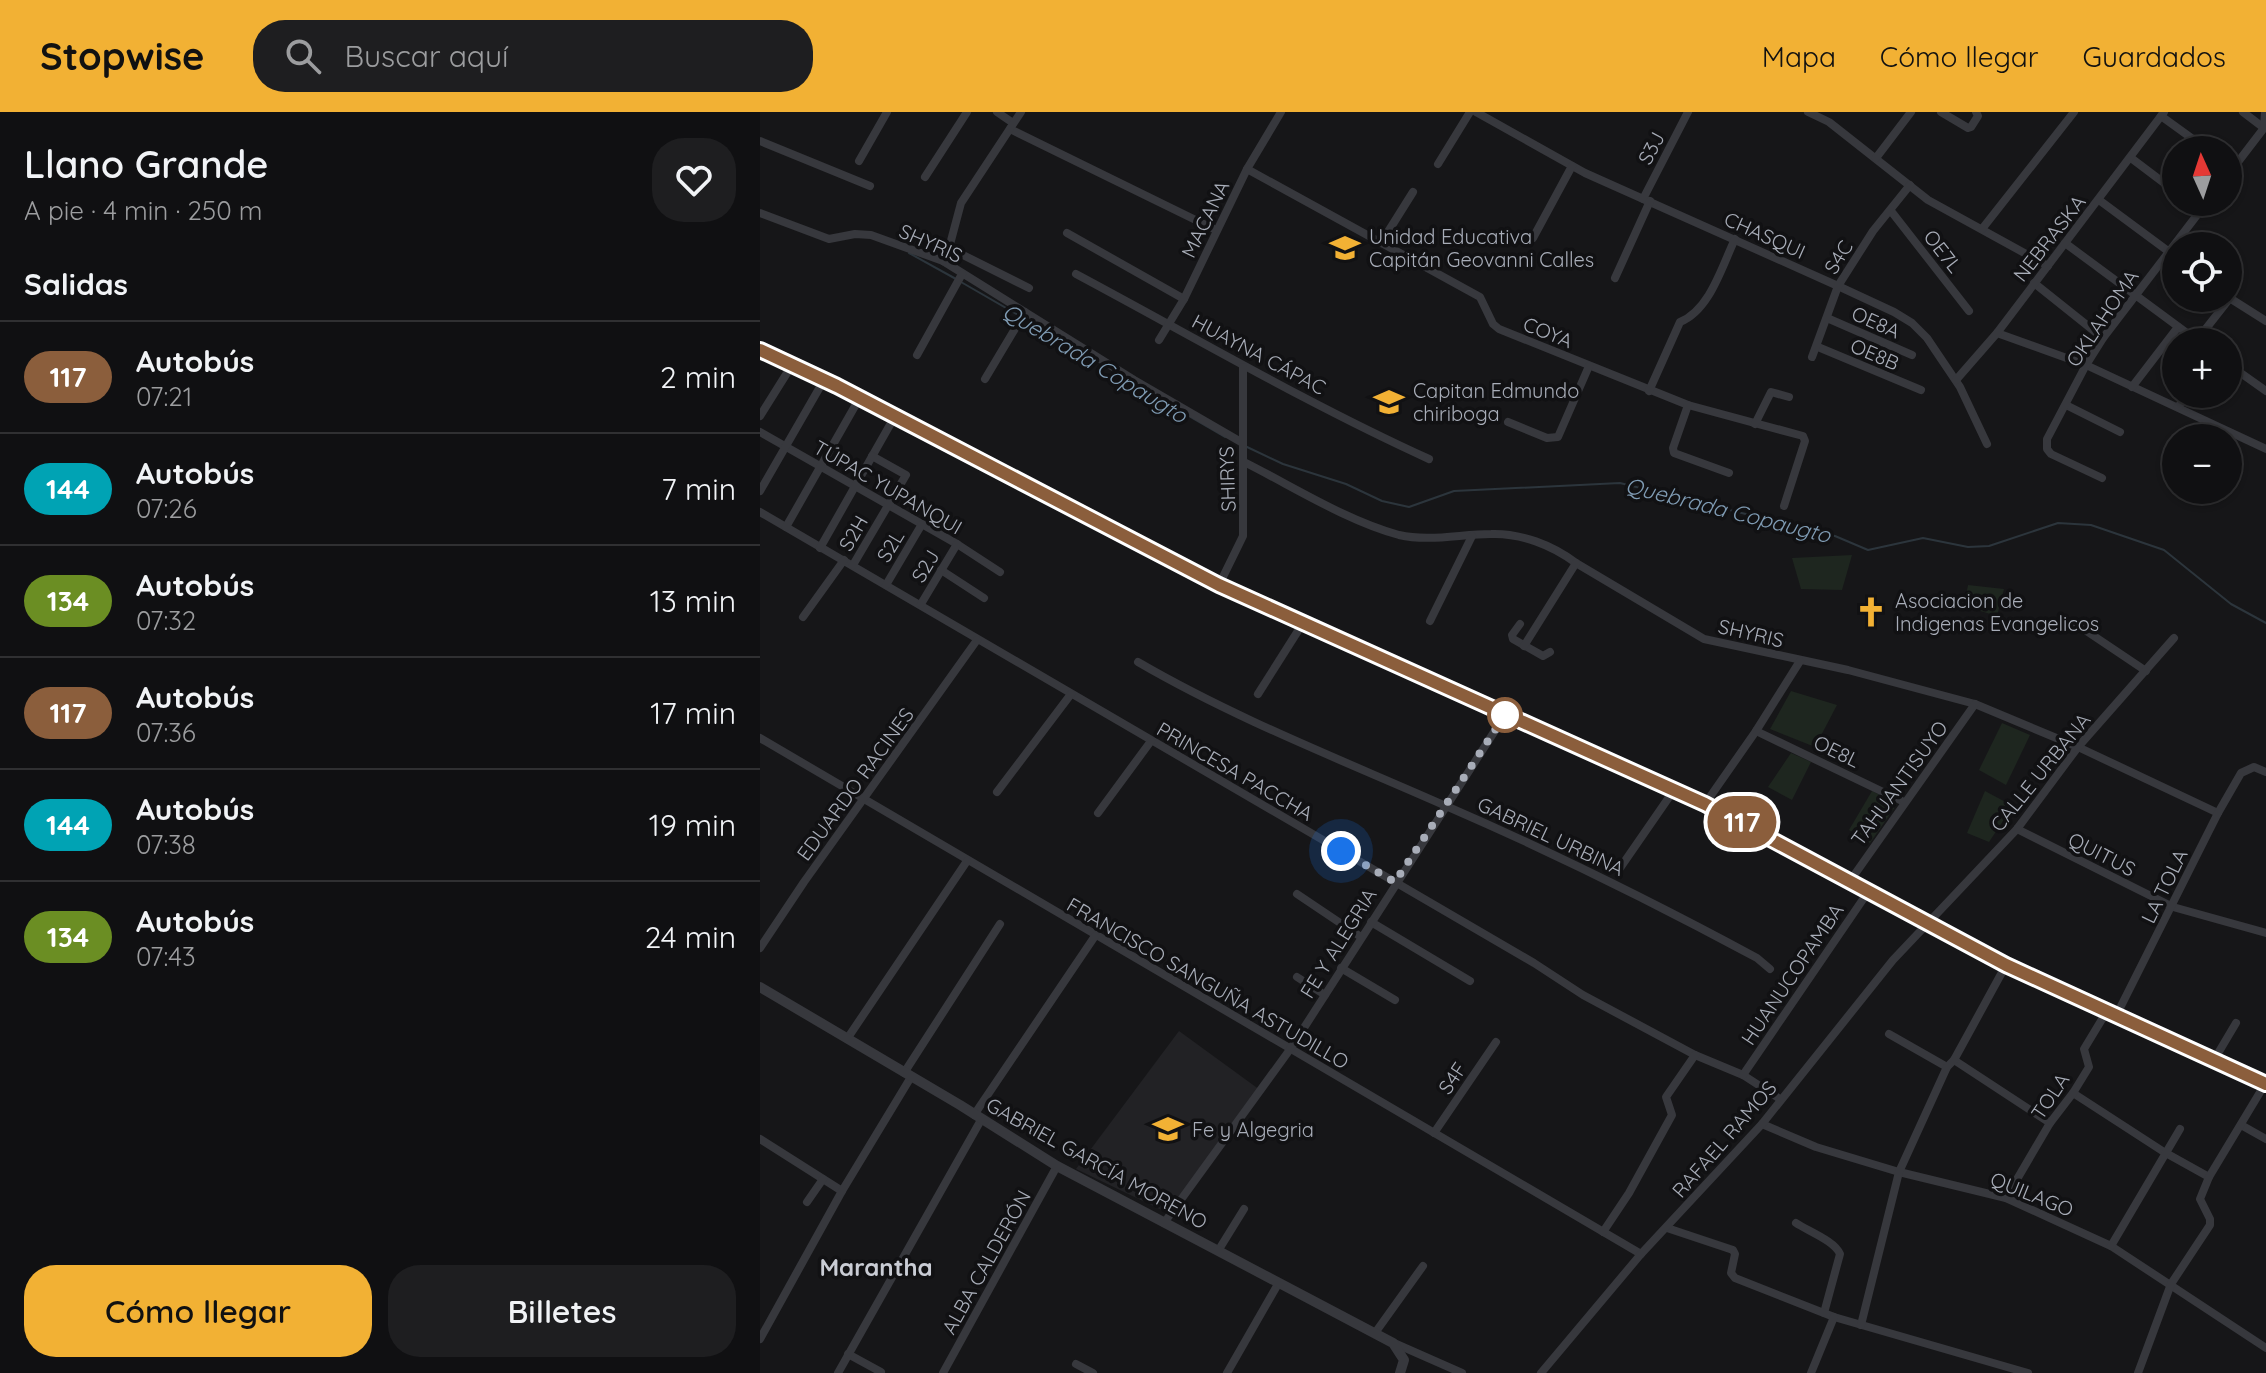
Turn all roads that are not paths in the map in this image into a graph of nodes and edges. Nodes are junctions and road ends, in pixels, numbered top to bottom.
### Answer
1 (887, 112) edge
2 (967, 112) edge
3 (997, 112) edge
4 (1021, 112) edge
5 (1281, 112) edge
6 (1473, 112) edge
7 (1688, 112) edge
8 (1808, 112) edge
9 (1911, 112) edge
10 (1941, 112) edge
11 (1976, 112) edge
12 (2074, 112) edge
13 (2243, 112) edge
14 (2265, 112) edge
15 (2163, 114) edge
16 (1012, 126) junction
17 (2264, 128) edge
18 (2190, 136) edge
19 (760, 141) edge
20 (2242, 155) edge
21 (1876, 158) junction
22 (2131, 158) junction
23 (859, 161) dead end
24 (1438, 164) dead end
25 (1572, 166) junction
26 (1247, 169) junction
27 (925, 177) dead end
28 (2162, 181) edge
29 (1910, 185) junction
30 (870, 186) dead end
31 (1413, 192) dead end
32 (1646, 200) junction
33 (2099, 200) junction
34 (1891, 211) junction
35 (760, 213) edge
36 (1982, 229) junction
37 (1216, 230) junction
38 (1067, 233) dead end
39 (1533, 238) dead end
40 (1735, 239) junction
41 (1381, 243) junction
42 (2065, 243) junction
43 (2162, 247) edge
44 (949, 248) junction
45 (943, 261) junction
46 (2162, 265) edge
47 (2048, 266) junction
48 (962, 274) junction
49 (1076, 274) dead end
50 (1615, 278) dead end
51 (2034, 283) junction
52 (1838, 286) junction
53 (1029, 288) dead end
54 (2134, 296) junction
55 (1184, 299) junction
56 (2242, 306) edge
57 (1969, 311) dead end
58 (1025, 312) junction
59 (1827, 318) junction
60 (2266, 321) edge
61 (1169, 323) junction
62 (2178, 327) joint
63 (1997, 333) junction
64 (2103, 338) junction
65 (1159, 340) dead end
66 (1818, 347) junction
67 (760, 350) edge
68 (917, 355) dead end
69 (1912, 355) dead end
70 (1812, 357) dead end
71 (792, 365) junction
72 (2086, 365) junction
73 (1589, 366) junction
74 (1243, 367) junction
75 (2242, 374) edge
76 (985, 379) dead end
77 (824, 380) junction
78 (1956, 380) junction
79 (2132, 387) junction
80 (1921, 390) dead end
81 (1649, 391) junction
82 (2266, 391) edge
83 (1789, 397) dead end
84 (859, 399) junction
85 (2162, 400) edge
86 (1688, 405) junction
87 (2066, 405) junction
88 (2180, 408) edge
89 (760, 416) edge
90 (895, 416) junction
91 (1508, 422) dead end
92 (1755, 424) junction
93 (760, 432) edge
94 (2120, 432) dead end
95 (1241, 442) junction
96 (1987, 444) dead end
97 (786, 447) junction
98 (2266, 449) edge
99 (872, 456) junction
100 (1429, 459) dead end
101 (1244, 462) junction
102 (819, 466) junction
103 (1729, 473) dead end
104 (2102, 478) dead end
105 (855, 486) junction
106 (760, 491) edge
107 (888, 505) junction
108 (1784, 506) dead end
109 (760, 512) edge
110 (922, 524) junction
111 (786, 527) junction
112 (1472, 536) junction
113 (957, 544) junction
114 (820, 548) junction
115 (848, 563) junction
116 (1576, 563) junction
117 (941, 570) junction
118 (1000, 572) dead end
119 (886, 585) junction
120 (1219, 585) junction
121 (984, 598) dead end
122 (921, 604) junction
123 (803, 617) dead end
124 (1430, 621) dead end
125 (2073, 622) dead end
126 (1303, 623) junction
127 (1520, 624) dead end
128 (2174, 638) dead end
129 (977, 640) junction
130 (1524, 646) junction
131 (1550, 652) dead end
132 (1800, 661) junction
133 (1138, 662) dead end
134 (2146, 671) junction
135 (1071, 694) junction
136 (1258, 694) dead end
137 (1975, 704) junction
138 (1505, 715) junction
139 (1756, 731) junction
140 (760, 738) edge
141 (1151, 741) junction
142 (2078, 747) junction
143 (2266, 772) edge
144 (1674, 790) junction
145 (997, 792) dead end
146 (865, 799) junction
147 (1904, 802) junction
148 (1705, 804) junction
149 (1447, 806) junction
150 (1098, 813) dead end
151 (2218, 813) junction
152 (2017, 829) junction
153 (967, 861) junction
154 (1618, 871) dead end
155 (1850, 881) junction
156 (1395, 882) junction
157 (1868, 892) junction
158 (1297, 894) dead end
159 (2173, 907) junction
160 (1371, 922) junction
161 (1928, 923) junction
162 (1000, 924) dead end
163 (2266, 933) edge
164 (1095, 936) junction
165 (1361, 937) junction
166 (760, 948) edge
167 (2006, 965) junction
168 (1341, 968) junction
169 (1770, 969) dead end
170 (1297, 977) dead end
171 (1470, 981) dead end
172 (760, 987) edge
173 (1325, 995) junction
174 (1395, 1000) dead end
175 (2112, 1012) junction
176 (2236, 1023) dead end
177 (1889, 1034) dead end
178 (847, 1039) junction
179 (1496, 1042) dead end
180 (1291, 1048) junction
181 (1695, 1055) junction
182 (2214, 1060) junction
183 (1951, 1064) junction
184 (908, 1075) junction
185 (1743, 1075) junction
186 (2266, 1084) edge
187 (2073, 1093) junction
188 (1780, 1099) junction
189 (977, 1117) junction
190 (2050, 1123) junction
191 (1762, 1124) junction
192 (2241, 1125) junction
193 (2180, 1129) dead end
194 (1434, 1133) junction
195 (760, 1139) edge
196 (2266, 1139) edge
197 (2164, 1152) junction
198 (1057, 1166) junction
199 (1899, 1172) junction
200 (2209, 1177) junction
201 (823, 1179) junction
202 (842, 1191) junction
203 (2006, 1198) junction
204 (807, 1202) dead end
205 (1244, 1209) dead end
206 (1164, 1223) junction
207 (1796, 1223) dead end
208 (1667, 1228) junction
209 (1603, 1232) junction
210 (2111, 1246) junction
211 (1218, 1251) junction
212 (1641, 1254) junction
213 (1423, 1266) dead end
214 (1278, 1284) junction
215 (2171, 1284) junction
216 (1824, 1313) junction
217 (1834, 1317) junction
218 (1861, 1325) junction
219 (1375, 1333) junction
220 (760, 1339) edge
221 (1393, 1343) junction
222 (2266, 1348) edge
223 (848, 1354) junction
224 (1076, 1364) dead end
225 (881, 1372) edge
226 (838, 1373) edge
227 (943, 1373) edge
228 (1093, 1373) edge
229 (1227, 1373) edge
230 (1400, 1373) edge
231 (1462, 1373) edge
232 (1541, 1373) edge
233 (1811, 1373) edge
234 (2028, 1373) edge
235 (2138, 1373) edge

1 - 23 street
2 - 27 street
3 - 16 street
4 - 16 street
5 - 26 street, MACANA
6 - 24 street
6 - 25 street, CHASQUI
7 - 32 street, S3J
8 - 21 street
9 - 21 street
10 - 11 street
12 - 36 street
13 - 17 street
14 - 17 street
15 - 18 street
15 - 22 street, NEBRASKA
16 - 37 street
16 - 44 street
17 - 20 street
19 - 30 street
21 - 29 street
22 - 28 street
22 - 33 street, NEBRASKA
25 - 32 street, CHASQUI
25 - 39 street
26 - 37 street, MACANA
26 - 41 street, COYA
29 - 34 street, S4C
29 - 36 street
31 - 41 street
32 - 40 street, CHASQUI
32 - 50 street, S3J
33 - 42 street, NEBRASKA
33 - 43 street
34 - 52 street, S4C
34 - 57 street, OE7L
35 - 45 street, SHYRIS
36 - 47 street
37 - 55 street, MACANA
38 - 55 street
40 - 52 street, CHASQUI
40 - 81 street
41 - 73 street, COYA
42 - 47 street, NEBRASKA
42 - 54 street
44 - 45 street
44 - 53 street
45 - 48 street, SHYRIS
46 - 54 street, OKLAHOMA
47 - 51 street, NEBRASKA
48 - 58 street, SHYRIS
48 - 68 street
49 - 61 street, HUAYNA CÁPAC
51 - 63 street, NEBRASKA
51 - 64 street
52 - 59 street, S4C
52 - 78 street, CHASQUI
54 - 62 street
54 - 64 street, OKLAHOMA
55 - 61 street, MACANA
56 - 60 street
58 - 76 street
58 - 95 street, SHYRIS
59 - 66 street, S4C
59 - 69 street, OE8A
61 - 65 street, MACANA
61 - 74 street, HUAYNA CÁPAC
62 - 79 street
63 - 72 street
63 - 78 street, NEBRASKA
64 - 72 street, OKLAHOMA
66 - 70 street, S4C
66 - 80 street, OE8B
67 - 71 street
71 - 77 street
71 - 89 street
72 - 79 street
72 - 87 street, OKLAHOMA
73 - 81 street, COYA
73 - 91 street
74 - 95 street, SHIRYS
74 - 100 street, HUAYNA CÁPAC
75 - 82 street
77 - 84 street
77 - 97 street
78 - 96 street, CHASQUI
79 - 85 street
81 - 86 street, COYA
83 - 92 street
84 - 90 street
84 - 102 street
86 - 92 street, COYA
86 - 103 street
87 - 94 street
87 - 104 street, OKLAHOMA
88 - 98 street
90 - 99 street
90 - 120 street
92 - 108 street, COYA
93 - 97 street, TÚPAC YUPANQUI
95 - 101 street, SHIRYS
97 - 102 street, TÚPAC YUPANQUI
97 - 106 street
99 - 105 street
99 - 107 street, S2H
101 - 112 street, SHYRIS
101 - 120 street, SHIRYS
102 - 105 street, TÚPAC YUPANQUI
102 - 111 street
105 - 107 street, TÚPAC YUPANQUI
105 - 114 street
107 - 110 street, TÚPAC YUPANQUI
107 - 115 street, S2H
109 - 111 street, PRINCESA PACCHA
110 - 113 street, TÚPAC YUPANQUI
110 - 119 street, S2L
111 - 114 street, PRINCESA PACCHA
112 - 116 street, SHYRIS
112 - 124 street
113 - 117 street, S2J
113 - 118 street, TÚPAC YUPANQUI
114 - 115 street, PRINCESA PACCHA
115 - 119 street, PRINCESA PACCHA
115 - 123 street, S2H
116 - 130 street
116 - 132 street, SHYRIS
117 - 121 street
117 - 122 street, S2J
119 - 122 street, PRINCESA PACCHA
120 - 126 street
122 - 129 street, PRINCESA PACCHA
125 - 134 street
126 - 136 street
126 - 138 street
127 - 130 street
128 - 134 street, CALLE URBANA
129 - 135 street, PRINCESA PACCHA
129 - 146 street, EDUARDO RACINES
130 - 131 street
132 - 137 street, SHYRIS
132 - 139 street
133 - 149 street, GABRIEL URBINA
134 - 142 street, CALLE URBANA
135 - 141 street, PRINCESA PACCHA
135 - 145 street
137 - 142 street, SHYRIS
137 - 147 street, TAHUANTISUYO
138 - 144 street
138 - 149 street, FE Y ALEGRIA
139 - 147 street, OE8L
139 - 148 street
140 - 146 street, FRANCISCO SANGUÑA ASTUDILLO
141 - 150 street
141 - 156 street, PRINCESA PACCHA
142 - 151 street, SHYRIS
142 - 152 street, CALLE URBANA
143 - 151 street, LA TOLA
144 - 148 street
144 - 154 street
146 - 153 street, FRANCISCO SANGUÑA ASTUDILLO
146 - 166 street, EDUARDO RACINES
147 - 155 street, TAHUANTISUYO
148 - 155 street
149 - 156 street, FE Y ALEGRIA
149 - 169 street, GABRIEL URBINA
151 - 159 street, LA TOLA
152 - 159 street, QUITUS
152 - 161 street, CALLE URBANA
153 - 164 street, FRANCISCO SANGUÑA ASTUDILLO
153 - 178 street
155 - 157 street
156 - 160 street, FE Y ALEGRIA
156 - 181 street, PRINCESA PACCHA
157 - 161 street
157 - 185 street, HUANUCOPAMBA
158 - 165 street
159 - 163 street, QUITUS
159 - 175 street, LA TOLA
160 - 165 street, FE Y ALEGRIA
160 - 171 street
161 - 167 street
161 - 188 street, RAFAEL RAMOS
162 - 184 street
164 - 180 street, FRANCISCO SANGUÑA ASTUDILLO
164 - 189 street
165 - 168 street, FE Y ALEGRIA
167 - 175 street
167 - 183 street
168 - 173 street, FE Y ALEGRIA
168 - 174 street
170 - 173 street
172 - 178 street, GABRIEL GARCÍA MORENO
173 - 180 street, FE Y ALEGRIA
175 - 182 street
175 - 187 street, TOLA
176 - 182 street
177 - 183 street
178 - 184 street, GABRIEL GARCÍA MORENO
179 - 194 street, S4F
180 - 194 street, FRANCISCO SANGUÑA ASTUDILLO
180 - 206 street, FE Y ALEGRIA
181 - 185 street, PRINCESA PACCHA
181 - 209 street
182 - 186 street
183 - 190 street
183 - 199 street
184 - 189 street, GABRIEL GARCÍA MORENO
184 - 202 street
185 - 188 street, PRINCESA PACCHA
186 - 192 street
187 - 190 street, TOLA
187 - 197 street
188 - 191 street, RAFAEL RAMOS
189 - 198 street, GABRIEL GARCÍA MORENO
189 - 223 street
190 - 203 street, TOLA
191 - 199 street, QUILAGO
191 - 208 street, RAFAEL RAMOS
192 - 196 street
192 - 200 street
193 - 197 street
194 - 209 street, FRANCISCO SANGUÑA ASTUDILLO
195 - 201 street
197 - 200 street
197 - 210 street
198 - 206 street, GABRIEL GARCÍA MORENO
198 - 227 street, ALBA CALDERÓN
199 - 203 street, QUILAGO
199 - 218 street
200 - 215 street
201 - 202 street
201 - 204 street
202 - 220 street
203 - 210 street, QUILAGO
205 - 211 street
206 - 211 street, GABRIEL GARCÍA MORENO
207 - 216 street
208 - 212 street, RAFAEL RAMOS
208 - 216 street
209 - 212 street, FRANCISCO SANGUÑA ASTUDILLO
210 - 215 street, QUILAGO
211 - 214 street, GABRIEL GARCÍA MORENO
212 - 232 street, RAFAEL RAMOS
213 - 219 street
214 - 219 street, GABRIEL GARCÍA MORENO
214 - 229 street
215 - 222 street, QUILAGO
215 - 235 street
216 - 217 street
217 - 218 street
217 - 233 street
218 - 234 street
219 - 221 street, GABRIEL GARCÍA MORENO
221 - 230 street
221 - 231 street
223 - 225 street
223 - 226 street
224 - 228 street

